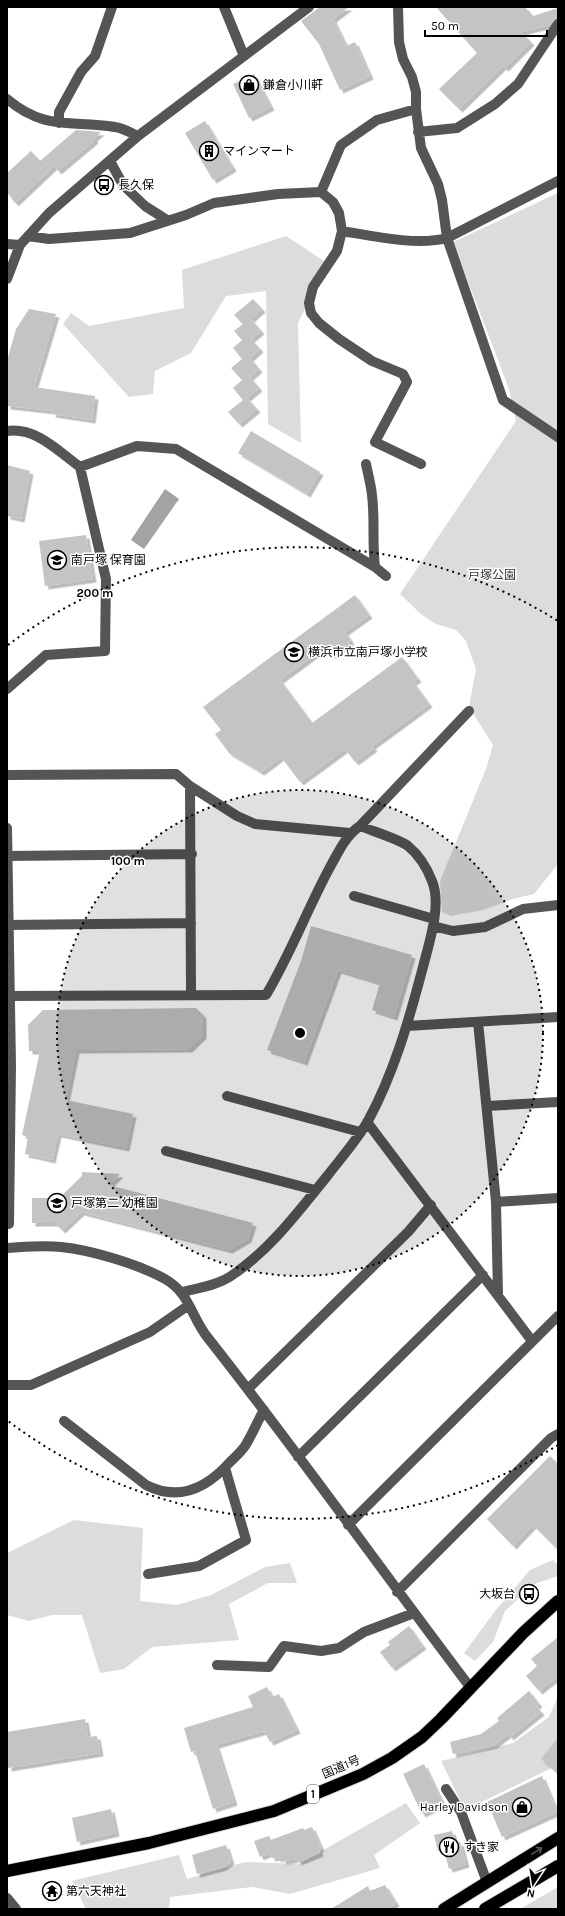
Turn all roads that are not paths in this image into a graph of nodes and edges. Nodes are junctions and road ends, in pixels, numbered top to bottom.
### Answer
1 (112, 7) edge
2 (224, 7) edge
3 (309, 7) edge
4 (398, 7) edge
5 (558, 24) edge
6 (244, 56) junction
7 (7, 99) edge
8 (416, 109) junction
9 (59, 123) junction
10 (418, 132) junction
11 (138, 136) junction
12 (110, 161) junction
13 (558, 181) edge
14 (321, 192) junction
15 (167, 220) junction
16 (342, 231) junction
17 (28, 236) junction
18 (446, 238) junction
19 (7, 244) edge
20 (20, 245) junction
21 (7, 279) edge
22 (7, 431) edge
23 (558, 437) edge
24 (366, 464) dead end
25 (421, 464) dead end
26 (80, 467) junction
27 (375, 567) junction
28 (386, 576) dead end
29 (7, 689) edge
30 (469, 711) dead end
31 (7, 775) edge
32 (190, 786) junction
33 (360, 826) junction
34 (7, 828) edge
35 (350, 833) junction
36 (192, 854) junction
37 (7, 856) edge
38 (354, 896) dead end
39 (558, 905) edge
40 (191, 923) junction
41 (433, 923) junction
42 (8, 925) edge
43 (191, 994) junction
44 (8, 996) edge
45 (558, 1017) edge
46 (478, 1022) junction
47 (407, 1026) junction
48 (9, 1065) edge
49 (227, 1096) dead end
50 (558, 1102) edge
51 (487, 1106) junction
52 (367, 1122) junction
53 (360, 1132) junction
54 (9, 1138) edge
55 (166, 1151) dead end
56 (315, 1190) junction
57 (558, 1198) edge
58 (496, 1202) junction
59 (431, 1205) junction
60 (7, 1224) edge
61 (7, 1248) edge
62 (483, 1275) junction
63 (183, 1292) junction
64 (498, 1295) junction
65 (189, 1305) junction
66 (558, 1316) edge
67 (532, 1341) junction
68 (7, 1385) edge
69 (248, 1389) junction
70 (264, 1410) junction
71 (64, 1421) dead end
72 (558, 1434) edge
73 (298, 1457) junction
74 (225, 1468) junction
75 (348, 1525) junction
76 (148, 1574) dead end
77 (397, 1592) junction
78 (558, 1601) edge
79 (414, 1613) junction
80 (217, 1665) dead end
81 (470, 1687) junction
82 (446, 1789) dead end
83 (558, 1838) edge
84 (558, 1866) edge
85 (7, 1871) edge
86 (487, 1882) junction
87 (7, 1898) edge
88 (16, 1909) edge
89 (444, 1909) edge
90 (485, 1909) edge

1 - 9 street
2 - 6 street
3 - 6 street
4 - 8 street
5 - 10 street
6 - 11 street
7 - 9 street
8 - 10 street
8 - 14 street
9 - 11 street
10 - 18 street
11 - 12 street
12 - 15 street
12 - 17 street
13 - 18 street
14 - 15 street
14 - 16 street
15 - 17 street
16 - 18 street
16 - 25 street
17 - 20 street
18 - 23 street
19 - 20 street
20 - 21 street
22 - 26 street
24 - 27 street
26 - 27 street
26 - 29 street
27 - 28 street
30 - 33 street
31 - 32 street
32 - 35 street
32 - 36 street
33 - 35 street
33 - 41 street
34 - 37 street
35 - 43 street
36 - 37 street
36 - 40 street
37 - 42 street
38 - 41 street
39 - 41 street
40 - 42 street
40 - 43 street
41 - 47 street
42 - 44 street
43 - 44 street
44 - 48 street
45 - 46 street
46 - 47 street
46 - 51 street
47 - 52 street
48 - 54 street
49 - 53 street
50 - 51 street
51 - 58 street
52 - 53 street
52 - 59 street
53 - 56 street
54 - 60 street
55 - 56 street
56 - 63 street
57 - 58 street
58 - 64 street
59 - 62 street
59 - 69 street
61 - 63 street
62 - 64 street
62 - 73 street
63 - 65 street
64 - 67 street
65 - 68 street
65 - 69 street
66 - 67 street
67 - 75 street
69 - 70 street
70 - 73 street
70 - 74 street
71 - 74 street
72 - 77 street
73 - 75 street
74 - 76 street
75 - 77 street
77 - 79 street
78 - 81 highway, 国道1号 / 1
79 - 80 street
79 - 81 street
81 - 85 highway, 国道1号 / 1
82 - 86 street
86 -> 83 highway
84 - 90 highway
86 - 89 highway
87 - 88 street

